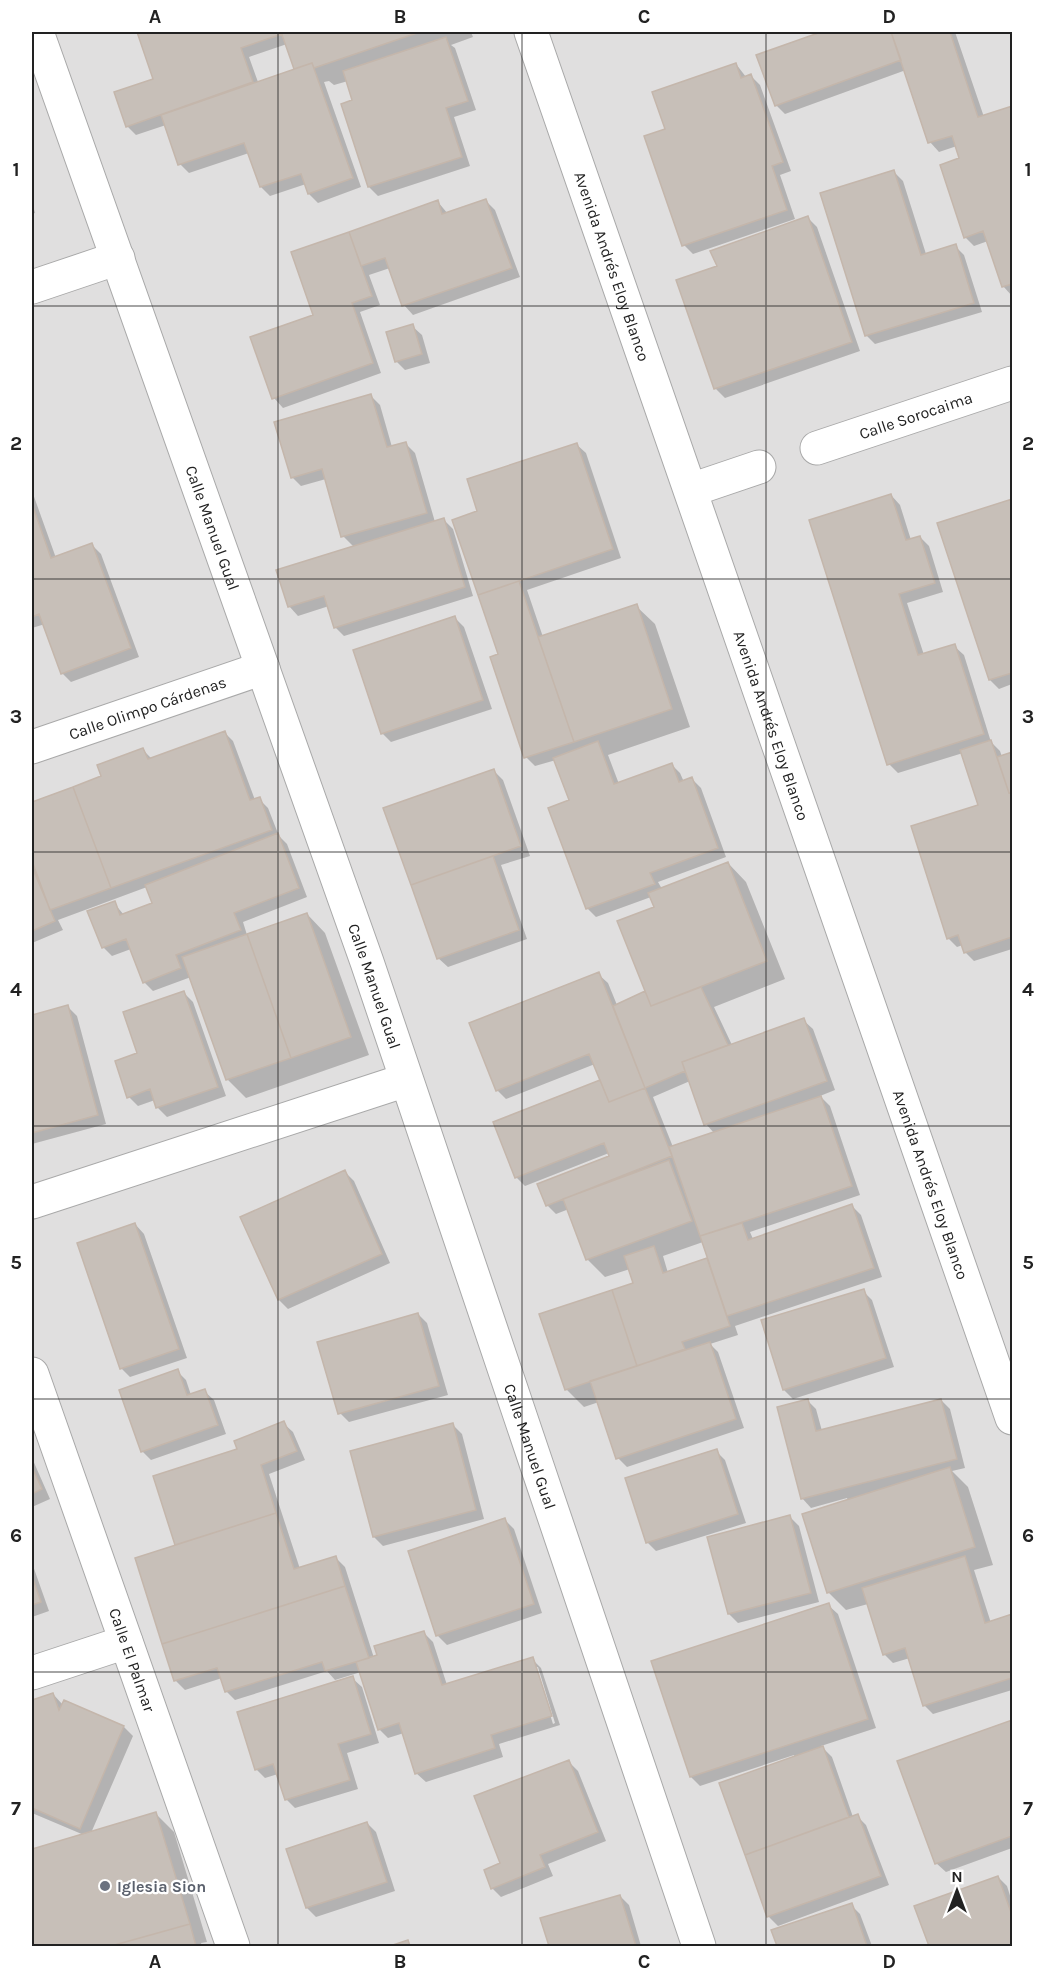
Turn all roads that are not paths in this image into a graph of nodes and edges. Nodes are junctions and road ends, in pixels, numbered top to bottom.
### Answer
1 (37, 32) edge
2 (531, 32) edge
3 (118, 258) junction
4 (32, 287) edge
5 (1012, 383) edge
6 (818, 448) dead end
7 (759, 467) dead end
8 (692, 490) junction
9 (262, 668) junction
10 (32, 747) edge
11 (406, 1080) junction
12 (32, 1202) edge
13 (32, 1374) edge
14 (1012, 1418) edge
15 (126, 1642) junction
16 (32, 1673) edge
17 (233, 1947) edge
18 (699, 1947) edge

1 - 3 street, Calle Manuel Gual
2 - 8 street, Avenida Andrés Eloy Blanco
3 - 4 street
3 - 9 street, Calle Manuel Gual
5 - 6 street, Calle Sorocaima
7 - 8 street
8 - 14 street, Avenida Andrés Eloy Blanco
9 - 10 street, Calle Olimpo Cárdenas
9 - 11 street, Calle Manuel Gual
11 - 12 street
11 - 18 street, Calle Manuel Gual
13 - 15 street, Calle El Palmar
15 - 16 street
15 - 17 street, Calle El Palmar

